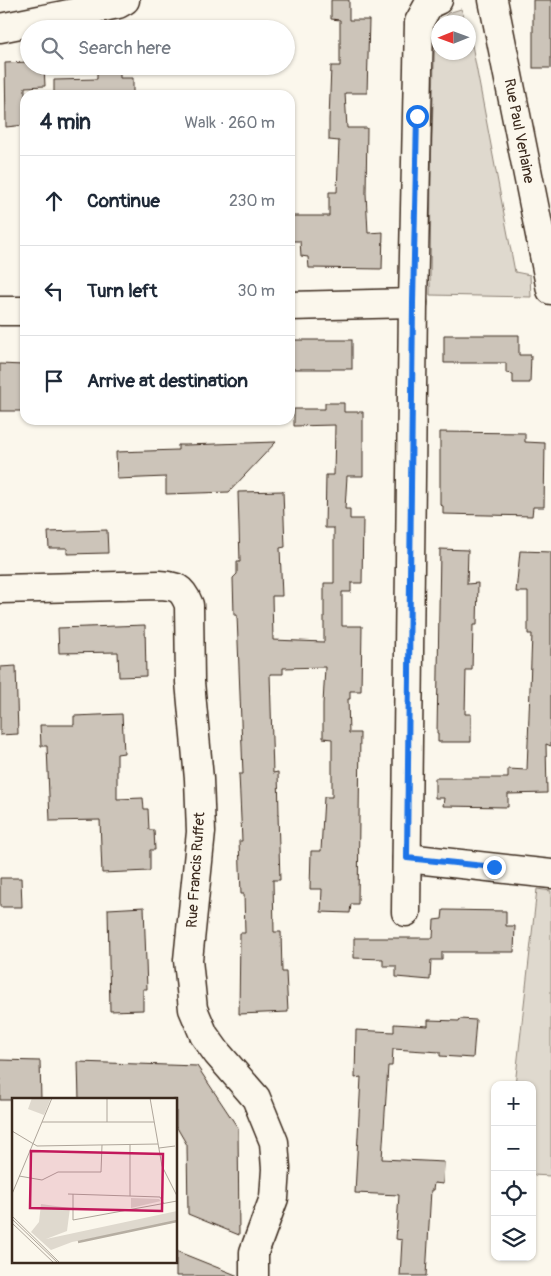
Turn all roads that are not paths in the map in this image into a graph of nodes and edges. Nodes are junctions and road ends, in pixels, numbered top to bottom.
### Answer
1 (125, 0) edge
2 (438, 0) edge
3 (493, 0) edge
4 (39, 20) edge
5 (20, 24) edge
6 (0, 28) edge
7 (551, 290) edge
8 (413, 303) junction
9 (295, 306) edge
10 (0, 311) edge
11 (20, 311) edge
12 (0, 589) edge
13 (407, 858) junction
14 (551, 874) edge
15 (406, 912) dead end
16 (254, 1276) edge

1 - 4 street
2 - 8 street
3 - 7 street, Rue Paul Verlaine
5 - 6 street
8 - 9 street
8 - 13 street
10 - 11 street
12 - 16 street, Rue Francis Ruffet
13 - 14 street
13 - 15 street

